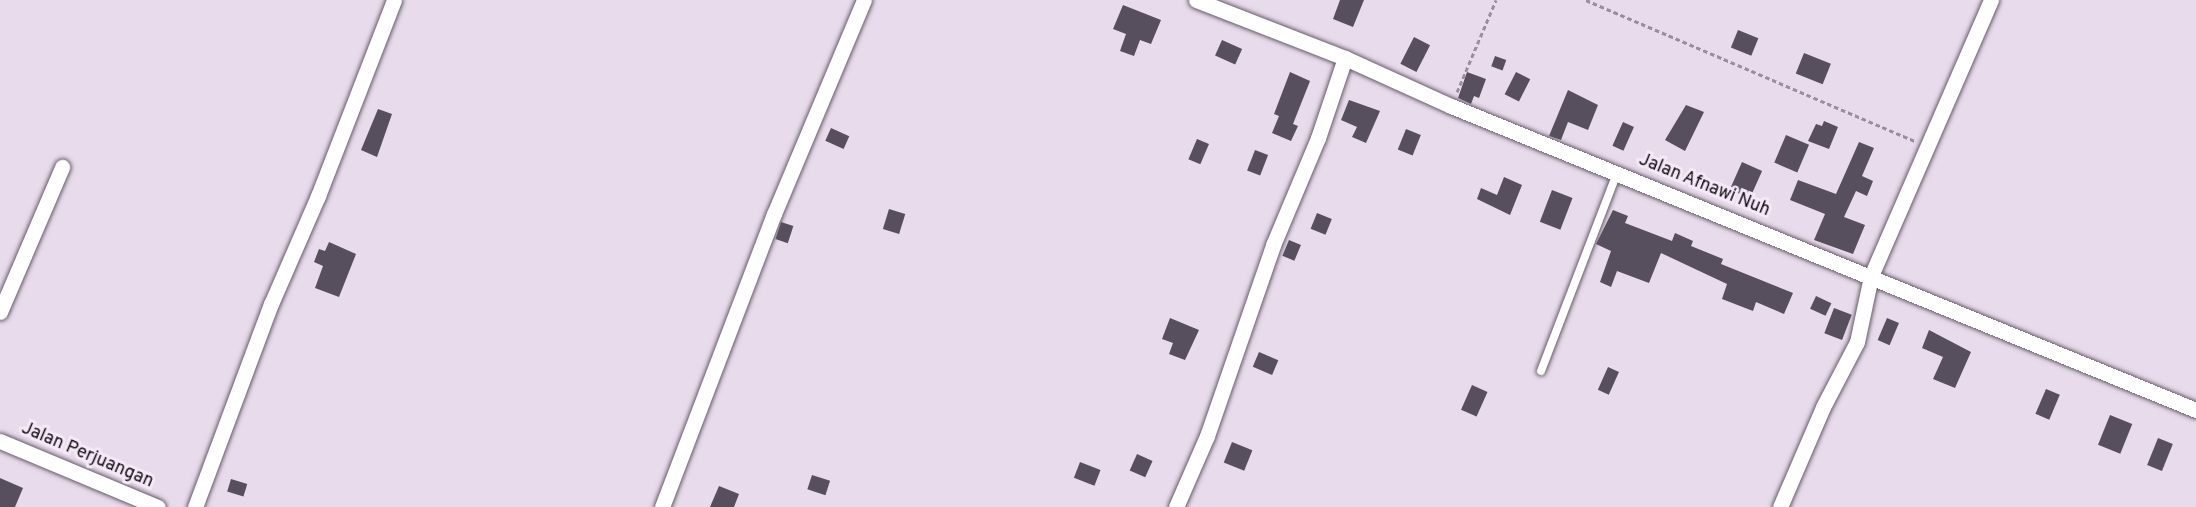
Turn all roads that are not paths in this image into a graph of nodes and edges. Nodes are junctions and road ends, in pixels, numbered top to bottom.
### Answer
1 (394, 0) edge
2 (864, 0) edge
3 (1196, 0) edge
4 (1991, 0) edge
5 (1345, 58) junction
6 (62, 167) dead end
7 (1618, 172) junction
8 (1871, 276) junction
9 (0, 312) edge
10 (1541, 371) dead end
11 (2196, 410) edge
12 (0, 441) edge
13 (158, 507) edge
14 (195, 507) edge
15 (662, 507) edge
16 (1176, 507) edge
17 (1780, 507) edge

1 - 14 street
2 - 15 street
3 - 5 street, Jalan Afnawi Nuh
4 - 8 street
5 - 7 street, Jalan Afnawi Nuh
5 - 16 street
6 - 9 street
7 - 8 street, Jalan Afnawi Nuh
7 - 10 lane
8 - 11 street, Jalan Afnawi Nuh
8 - 17 street
12 - 13 street, Jalan Perjuangan

